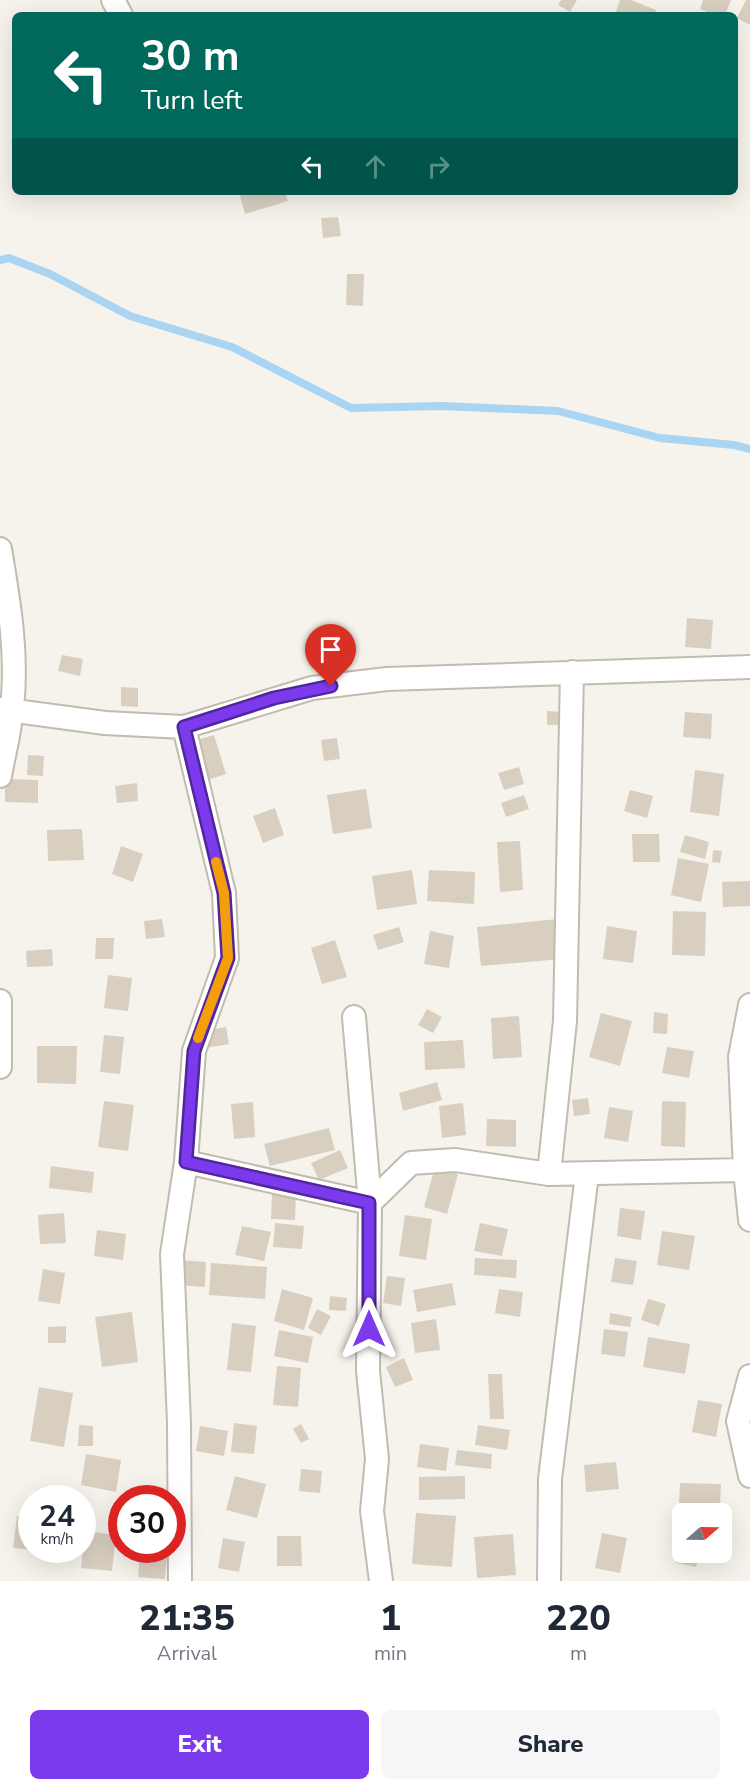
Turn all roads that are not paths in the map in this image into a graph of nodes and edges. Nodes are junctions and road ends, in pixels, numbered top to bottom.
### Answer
1 (0, 549) edge
2 (750, 667) edge
3 (572, 672) junction
4 (6, 710) edge
5 (184, 727) junction
6 (0, 776) edge
7 (0, 1001) edge
8 (750, 1005) edge
9 (354, 1017) dead end
10 (0, 1066) edge
11 (186, 1162) junction
12 (745, 1170) junction
13 (549, 1174) junction
14 (587, 1174) junction
15 (369, 1203) junction
16 (750, 1220) edge
17 (750, 1376) edge
18 (750, 1476) edge
19 (180, 1581) edge
20 (381, 1581) edge
21 (549, 1581) edge

1 - 4 street
2 - 3 street
3 - 5 street
3 - 13 street
4 - 5 street
4 - 6 street
5 - 11 street
7 - 10 street
8 - 12 street
9 - 15 street
11 - 15 street
11 - 19 street
12 - 14 street
12 - 16 street
13 - 14 street
13 - 15 street
14 - 21 street
15 - 20 street
17 - 18 street

